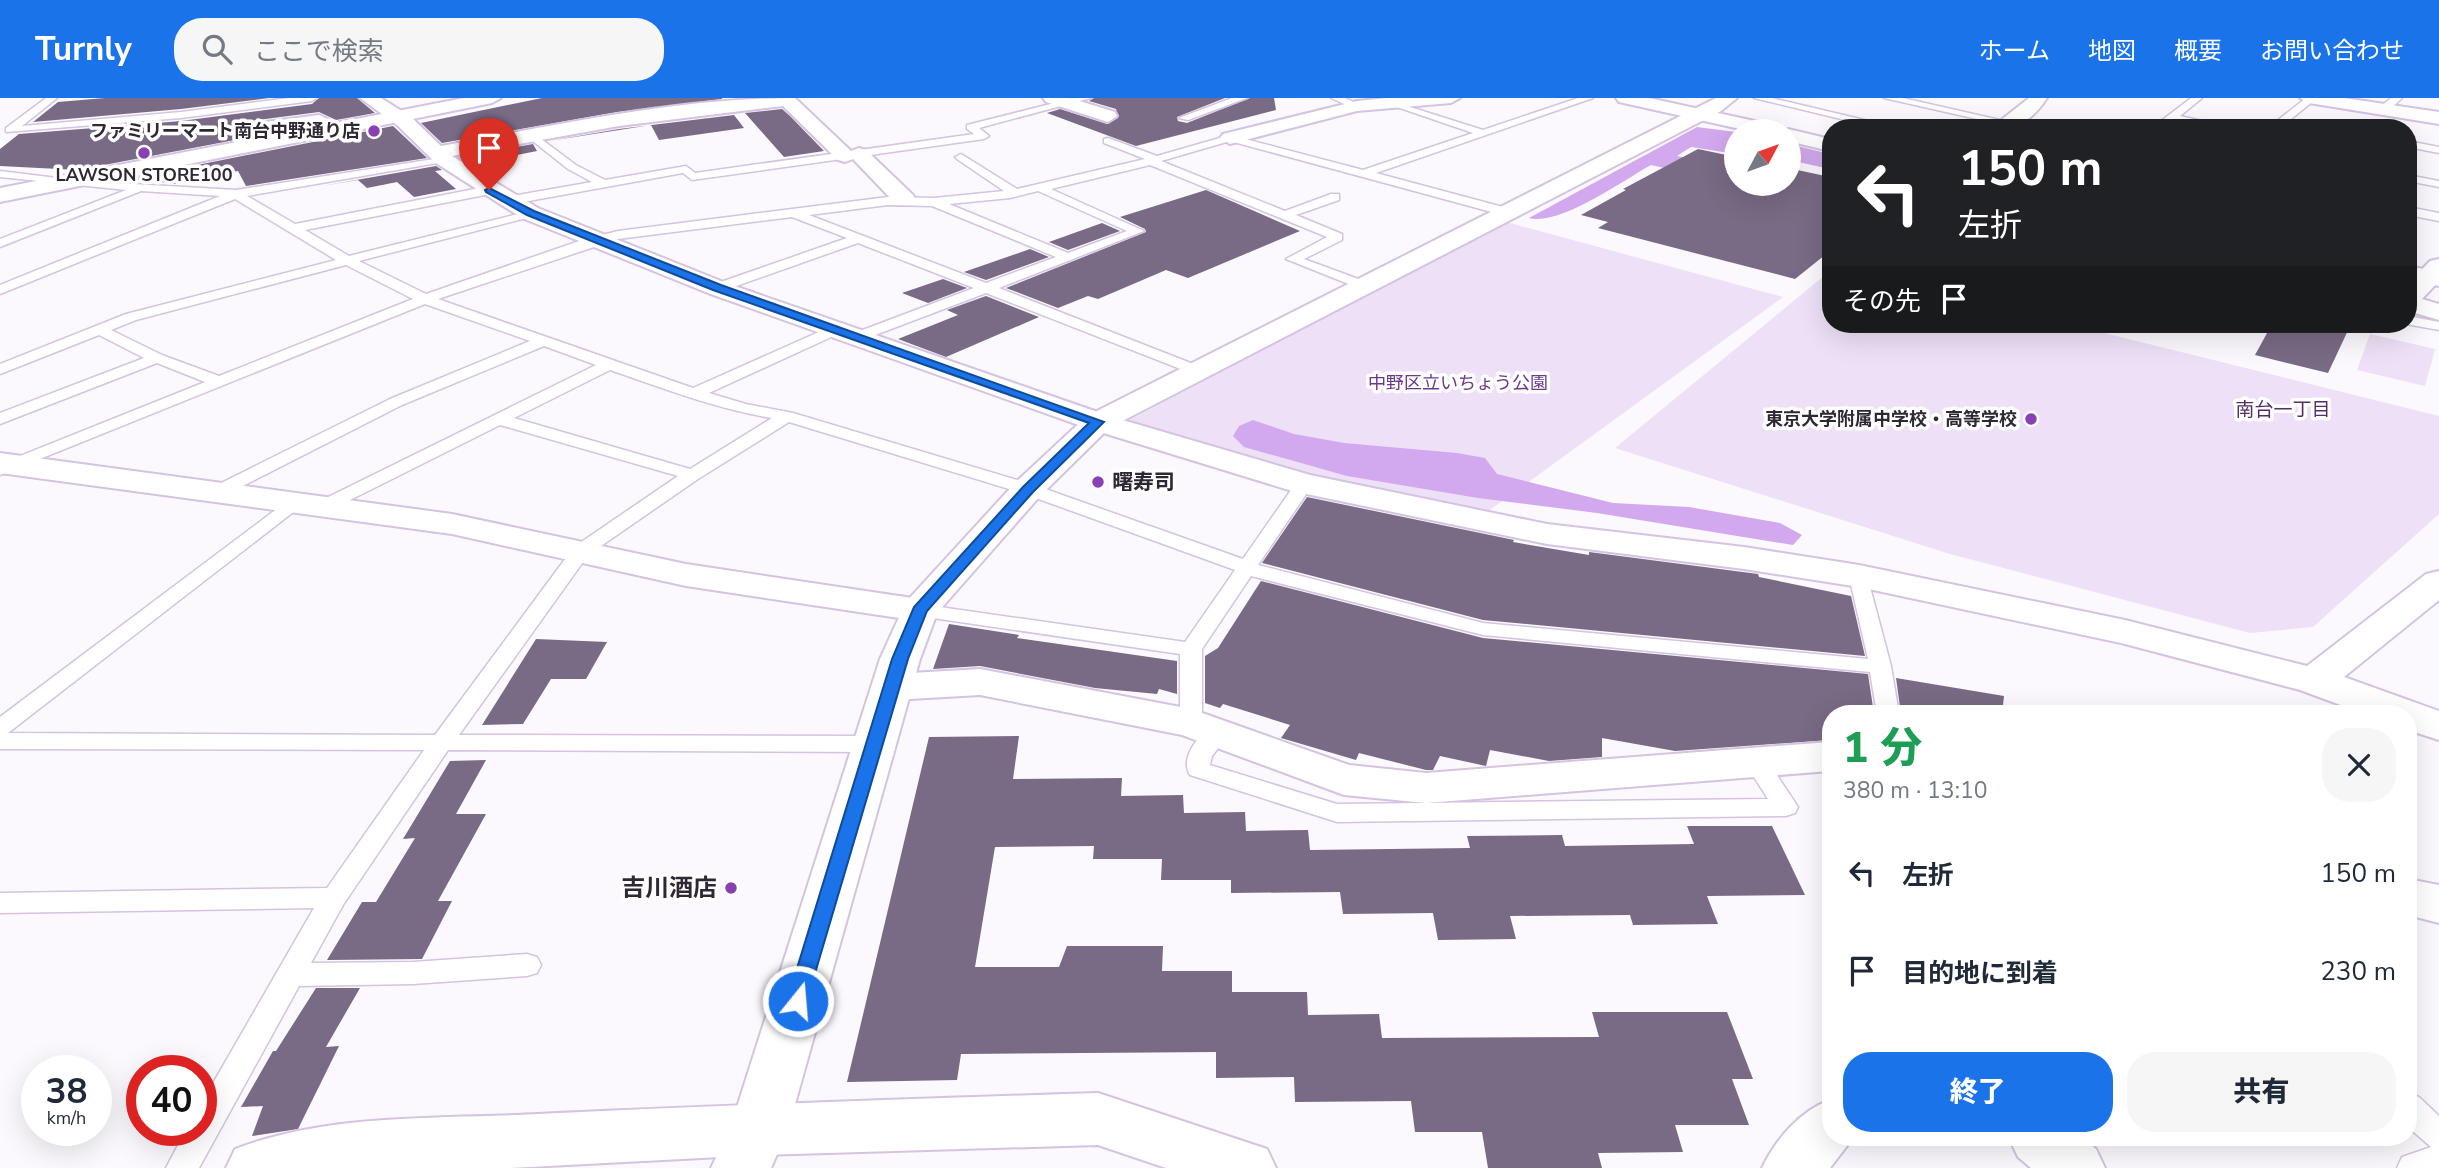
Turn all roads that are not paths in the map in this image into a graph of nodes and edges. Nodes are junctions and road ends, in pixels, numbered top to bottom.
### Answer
1 (52, 98) edge
2 (312, 98) edge
3 (369, 98) edge
4 (492, 98) edge
5 (1242, 98) edge
6 (1336, 98) edge
7 (1440, 98) edge
8 (1451, 98) edge
9 (1588, 98) edge
10 (1625, 98) edge
11 (1728, 98) edge
12 (1759, 98) edge
13 (1889, 98) edge
14 (2038, 98) edge
15 (2197, 98) edge
16 (2311, 98) edge
17 (792, 99) edge
18 (1069, 99) edge
19 (1391, 102) junction
20 (1916, 104) junction
21 (2391, 104) edge
22 (1357, 106) junction
23 (1905, 111) dead end
24 (1701, 114) junction
25 (398, 116) junction
26 (1108, 116) dead end
27 (2171, 117) junction
28 (1184, 118) dead end
29 (2439, 118) edge
30 (807, 119) junction
31 (1724, 119) edge
32 (1859, 119) edge
33 (1979, 119) edge
34 (2013, 119) edge
35 (2168, 119) edge
36 (2182, 119) edge
37 (2284, 119) edge
38 (780, 123) dead end
39 (333, 129) junction
40 (10, 130) junction
41 (242, 131) dead end
42 (1482, 133) junction
43 (533, 136) junction
44 (0, 137) edge
45 (1230, 138) junction
46 (1801, 138) edge
47 (1108, 141) dead end
48 (1822, 143) edge
49 (2417, 146) edge
50 (2439, 150) edge
51 (852, 155) junction
52 (440, 156) junction
53 (961, 157) dead end
54 (1153, 160) junction
55 (0, 174) edge
56 (1363, 174) junction
57 (2417, 180) edge
58 (66, 182) junction
59 (602, 183) junction
60 (2439, 184) edge
61 (143, 187) junction
62 (1040, 188) junction
63 (1015, 193) junction
64 (236, 194) junction
65 (0, 195) edge
66 (498, 196) junction
67 (1335, 197) dead end
68 (905, 200) junction
69 (934, 202) junction
70 (530, 213) junction
71 (794, 213) junction
72 (1510, 213) junction
73 (2417, 213) edge
74 (1288, 214) junction
75 (2439, 217) edge
76 (295, 228) junction
77 (857, 239) junction
78 (597, 240) junction
79 (0, 243) edge
80 (1067, 257) junction
81 (346, 260) junction
82 (2429, 274) edge
83 (1356, 283) dead end
84 (717, 288) junction
85 (984, 289) junction
86 (2417, 289) edge
87 (0, 290) edge
88 (425, 299) junction
89 (2417, 304) edge
90 (2439, 312) edge
91 (2417, 322) edge
92 (2439, 326) edge
93 (98, 329) junction
94 (846, 333) junction
95 (543, 341) junction
96 (157, 358) junction
97 (609, 364) junction
98 (0, 369) edge
99 (1201, 372) junction
100 (219, 382) junction
101 (694, 394) junction
102 (787, 416) junction
103 (496, 418) junction
104 (0, 419) edge
105 (1098, 422) junction
106 (4, 466) edge
107 (692, 475) junction
108 (1304, 484) junction
109 (1028, 489) junction
110 (215, 493) junction
111 (310, 505) junction
112 (581, 551) junction
113 (1248, 568) junction
114 (1859, 576) junction
115 (2439, 582) edge
116 (919, 610) junction
117 (1191, 649) junction
118 (1880, 666) junction
119 (2314, 681) junction
120 (893, 687) junction
121 (1886, 705) edge
122 (2382, 705) edge
123 (2417, 718) edge
124 (2439, 726) edge
125 (0, 728) edge
126 (1205, 728) junction
127 (0, 741) edge
128 (440, 744) junction
129 (876, 744) junction
130 (1822, 758) edge
131 (334, 898) junction
132 (2417, 899) edge
133 (0, 903) edge
134 (2439, 904) edge
135 (527, 965) dead end
136 (291, 975) junction
137 (2417, 1115) edge
138 (1822, 1135) edge
139 (2439, 1136) edge
140 (2048, 1146) edge
141 (750, 1148) edge
142 (2439, 1159) edge
143 (182, 1168) edge
144 (256, 1168) edge
145 (1246, 1168) edge
146 (1792, 1168) edge
147 (2075, 1168) edge
148 (2413, 1168) edge

1 - 40 lane
2 - 40 lane
3 - 25 street
4 - 25 street
5 - 28 lane
6 - 22 lane
7 - 8 street
7 - 19 street
9 - 42 lane
10 - 24 street
11 - 24 street
12 - 32 lane
13 - 20 lane
14 - 34 street
15 - 27 lane
16 - 21 street
16 - 37 lane
17 - 30 street
17 - 43 street
18 - 26 street
18 - 51 lane
19 - 22 street
19 - 42 lane
20 - 23 lane
20 - 33 lane
21 - 29 street
22 - 45 street
24 - 31 street
24 - 72 street
25 - 39 street
25 - 52 street
27 - 35 lane
27 - 36 lane
30 - 38 street
30 - 51 street
39 - 41 street
39 - 58 street
40 - 44 lane
42 - 56 lane
43 - 52 street
43 - 59 lane
45 - 54 lane
45 - 56 lane
46 - 48 street
47 - 54 lane
49 - 50 lane
51 - 59 lane
51 - 68 street
52 - 64 lane
52 - 66 street
53 - 63 lane
54 - 62 lane
54 - 74 lane
55 - 58 lane
56 - 72 lane
57 - 60 lane
58 - 61 lane
58 - 65 street
59 - 66 lane
61 - 64 lane
61 - 79 lane
62 - 63 lane
62 - 80 lane
63 - 69 lane
64 - 76 lane
64 - 87 lane
66 - 70 street
66 - 76 lane
67 - 74 lane
68 - 69 lane
68 - 71 lane
69 - 80 lane
70 - 78 street
70 - 81 lane
71 - 77 lane
71 - 78 lane
72 - 99 street
73 - 75 lane
74 - 83 lane
76 - 81 lane
77 - 84 lane
77 - 85 lane
78 - 84 street
78 - 88 lane
80 - 85 lane
81 - 88 lane
81 - 93 lane
82 - 86 street
84 - 94 street
85 - 94 lane
85 - 99 lane
88 - 95 lane
88 - 100 lane
89 - 90 street
91 - 92 lane
93 - 96 lane
93 - 98 lane
94 - 101 lane
94 - 105 street
95 - 97 lane
95 - 110 lane
96 - 100 lane
96 - 104 lane
97 - 101 lane
97 - 103 lane
99 - 105 street
100 - 106 lane
101 - 102 lane
102 - 107 lane
102 - 109 lane
103 - 107 lane
103 - 111 lane
105 - 108 street
105 - 109 street
106 - 110 street
107 - 112 lane
108 - 113 lane
108 - 114 street
109 - 113 lane
109 - 116 street
110 - 111 street
111 - 112 street
111 - 125 lane
112 - 116 street
112 - 128 lane
113 - 117 lane
113 - 118 lane
114 - 118 lane
114 - 119 street
115 - 119 street
116 - 117 lane
116 - 120 street
117 - 126 lane
118 - 121 lane
119 - 122 street
120 - 126 street
120 - 129 street
123 - 124 street
126 - 130 street
127 - 128 lane
128 - 129 lane
128 - 131 lane
129 - 141 street
131 - 133 lane
131 - 136 lane
132 - 134 street
135 - 136 lane
136 - 143 lane
137 - 139 lane
138 - 146 street
140 - 147 street
141 - 144 street
141 - 145 street
142 - 148 lane

